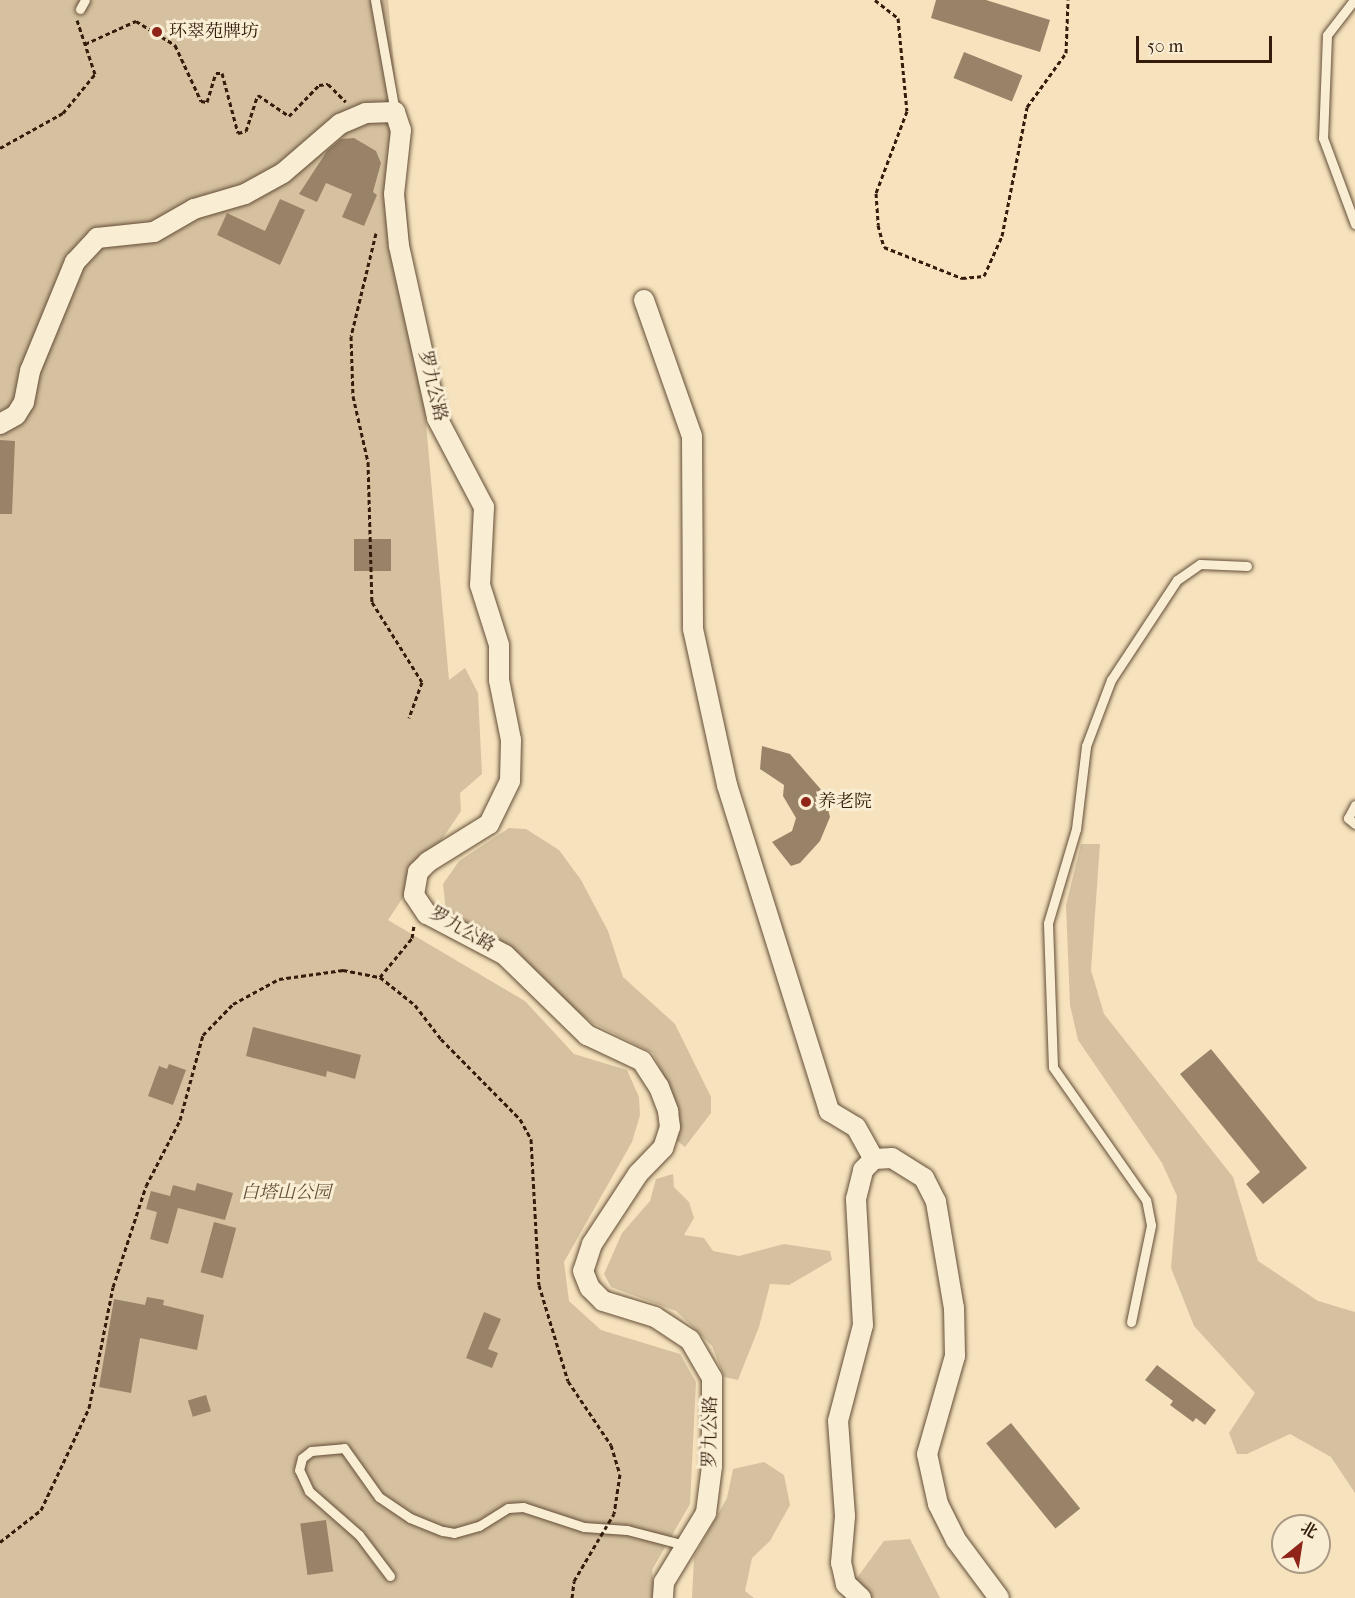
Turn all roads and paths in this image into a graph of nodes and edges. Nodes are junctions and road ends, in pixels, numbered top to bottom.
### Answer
1 (375, 0) edge
2 (875, 0) edge
3 (1068, 0) edge
4 (1354, 0) edge
5 (83, 4) edge
6 (85, 44) junction
7 (395, 112) junction
8 (358, 115) junction
9 (0, 148) edge
10 (1354, 224) edge
11 (376, 233) dead end
12 (644, 300) dead end
13 (0, 424) edge
14 (1247, 566) dead end
15 (409, 718) dead end
16 (1355, 805) edge
17 (1355, 824) edge
18 (414, 895) junction
19 (380, 977) junction
20 (874, 1159) junction
21 (1131, 1322) dead end
22 (0, 1542) edge
23 (684, 1545) junction
24 (390, 1576) dead end
25 (572, 1598) edge
26 (663, 1598) edge
27 (861, 1598) edge
28 (999, 1598) edge

1 - 7 lane, 罗九公路
2 - 3 path
4 - 10 lane
5 - 6 path
6 - 8 path
6 - 9 path
7 - 8 street
7 - 18 street, 罗九公路
8 - 13 street
11 - 15 path
12 - 20 street
14 - 21 lane
16 - 17 lane
18 - 19 path
18 - 23 street, 罗九公路
19 - 22 path
19 - 25 path, bridge
20 - 27 street
20 - 28 street
23 - 24 lane
23 - 26 street, 罗九公路

